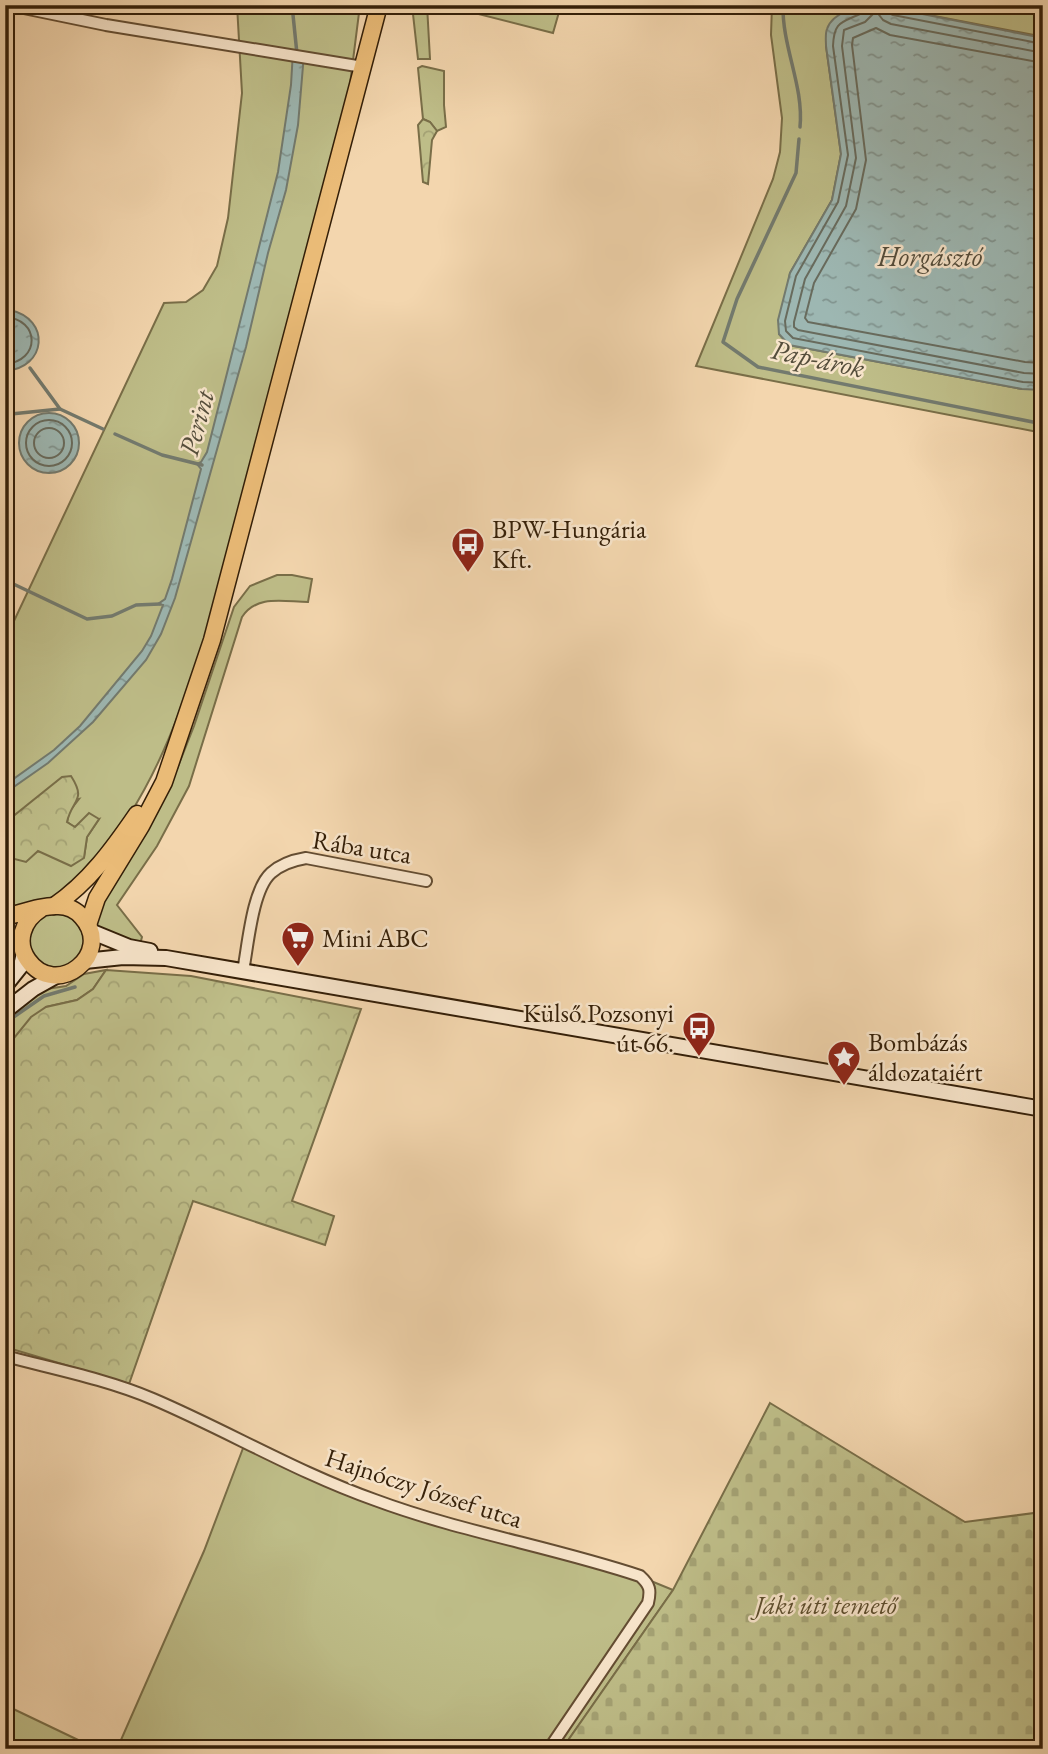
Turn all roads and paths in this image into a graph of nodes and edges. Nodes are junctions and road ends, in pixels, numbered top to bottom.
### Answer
1 (9, 5) edge
2 (379, 5) edge
3 (363, 67) junction
4 (183, 729) junction
5 (426, 881) dead end
6 (48, 907) junction
7 (5, 917) edge
8 (89, 928) junction
9 (5, 936) edge
10 (23, 950) junction
11 (85, 961) junction
12 (195, 963) junction
13 (243, 971) junction
14 (58, 975) junction
15 (5, 986) edge
16 (5, 1010) edge
17 (1043, 1109) edge
18 (5, 1356) edge
19 (549, 1749) edge

1 - 3 street
2 - 3 main road
3 - 4 main road
4 - 6 main road
4 - 8 main road
5 - 13 street, Rába utca
6 - 7 main road
6 - 8 main road
6 - 10 main road
8 - 11 main road
8 - 12 main road
9 - 10 main road
10 - 14 main road
10 - 15 main road
11 - 12 main road
11 - 14 main road
12 - 13 main road
13 - 17 main road
14 - 16 main road
18 - 19 street, Hajnóczy József utca

